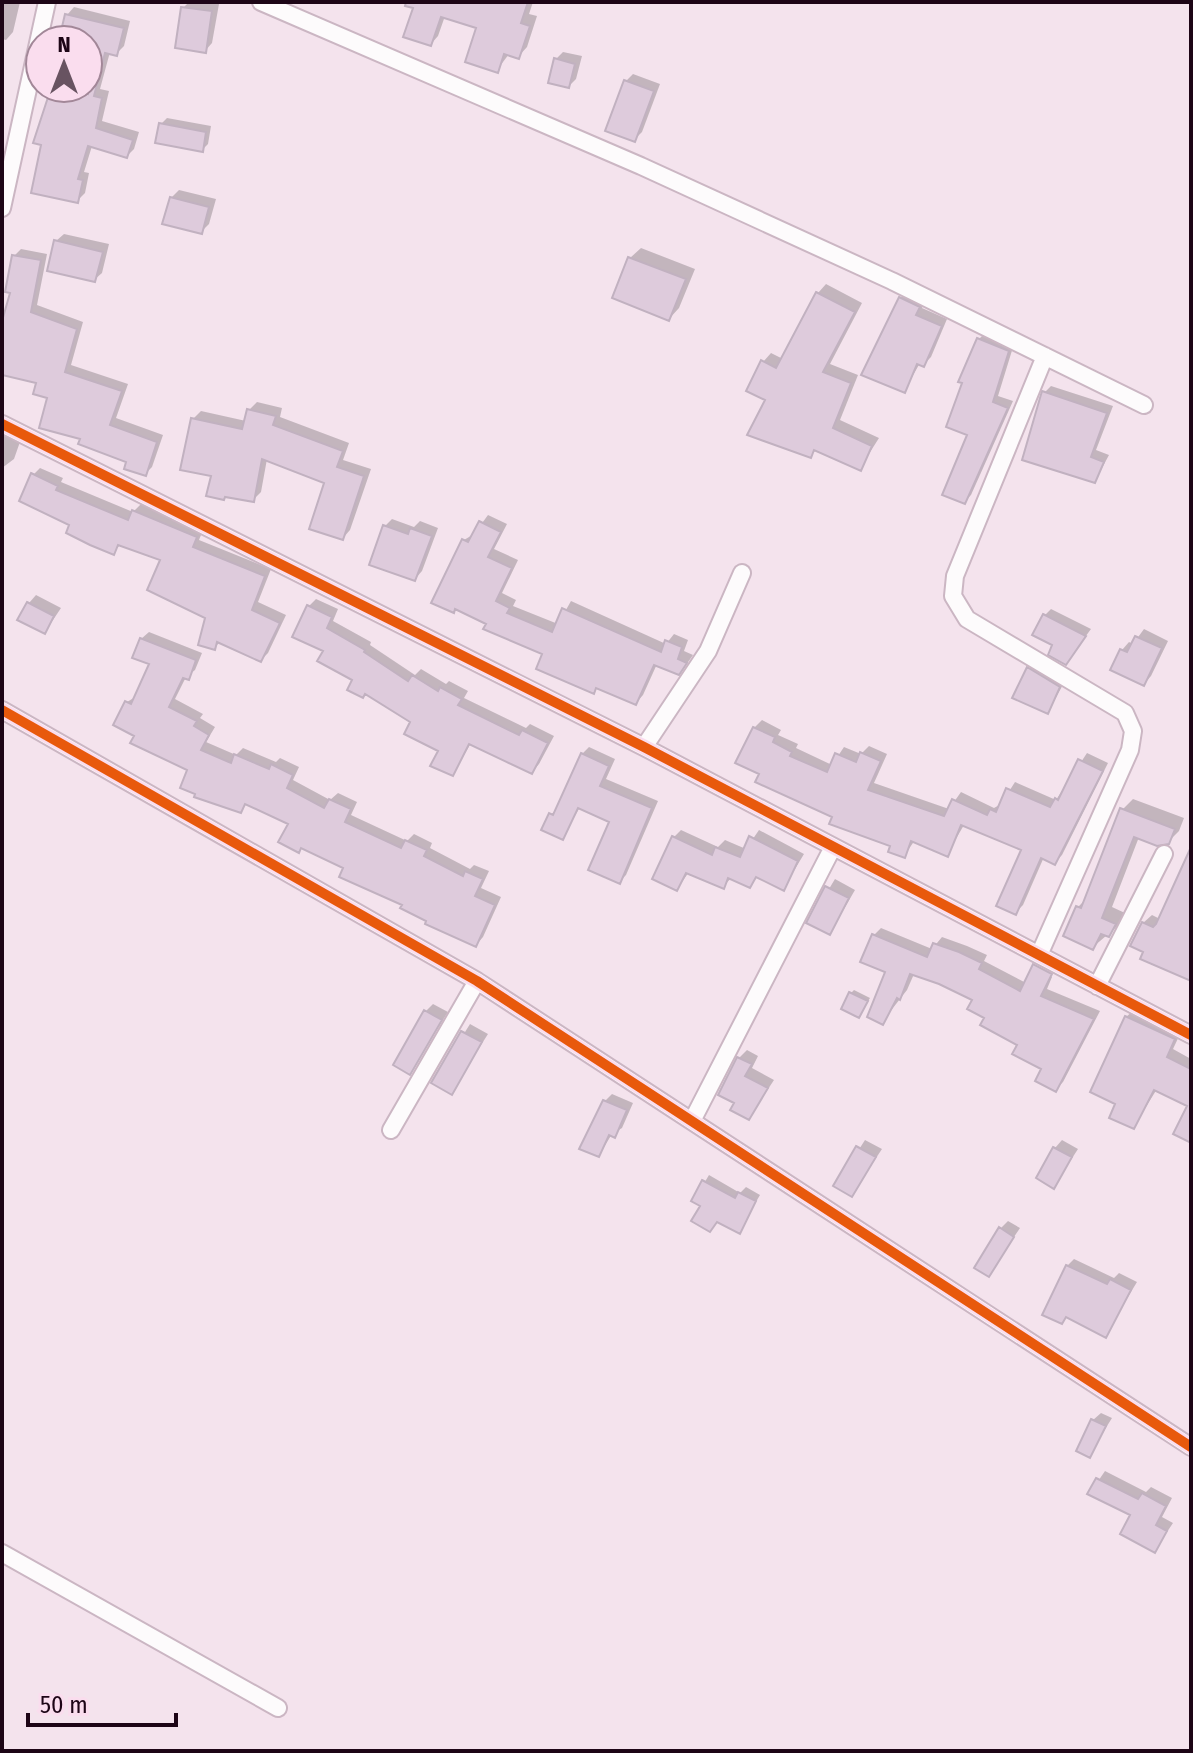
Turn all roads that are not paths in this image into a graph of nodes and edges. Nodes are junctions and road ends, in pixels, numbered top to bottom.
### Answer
1 (47, 2) edge
2 (261, 2) edge
3 (2, 208) edge
4 (1045, 356) junction
5 (1144, 405) dead end
6 (2, 424) edge
7 (742, 573) dead end
8 (2, 710) edge
9 (644, 747) junction
10 (833, 847) junction
11 (1164, 854) dead end
12 (1039, 955) junction
13 (477, 981) junction
14 (1097, 986) junction
15 (1191, 1035) edge
16 (692, 1121) junction
17 (391, 1130) dead end
18 (1191, 1447) edge
19 (2, 1553) edge
20 (278, 1708) dead end

1 - 3 street
2 - 4 street
4 - 5 street
4 - 12 street
6 - 9 street
7 - 9 street
8 - 13 street
9 - 10 street
10 - 12 street
10 - 16 street
11 - 14 street
12 - 14 street
13 - 16 street
13 - 17 street
14 - 15 street
16 - 18 street
19 - 20 street

